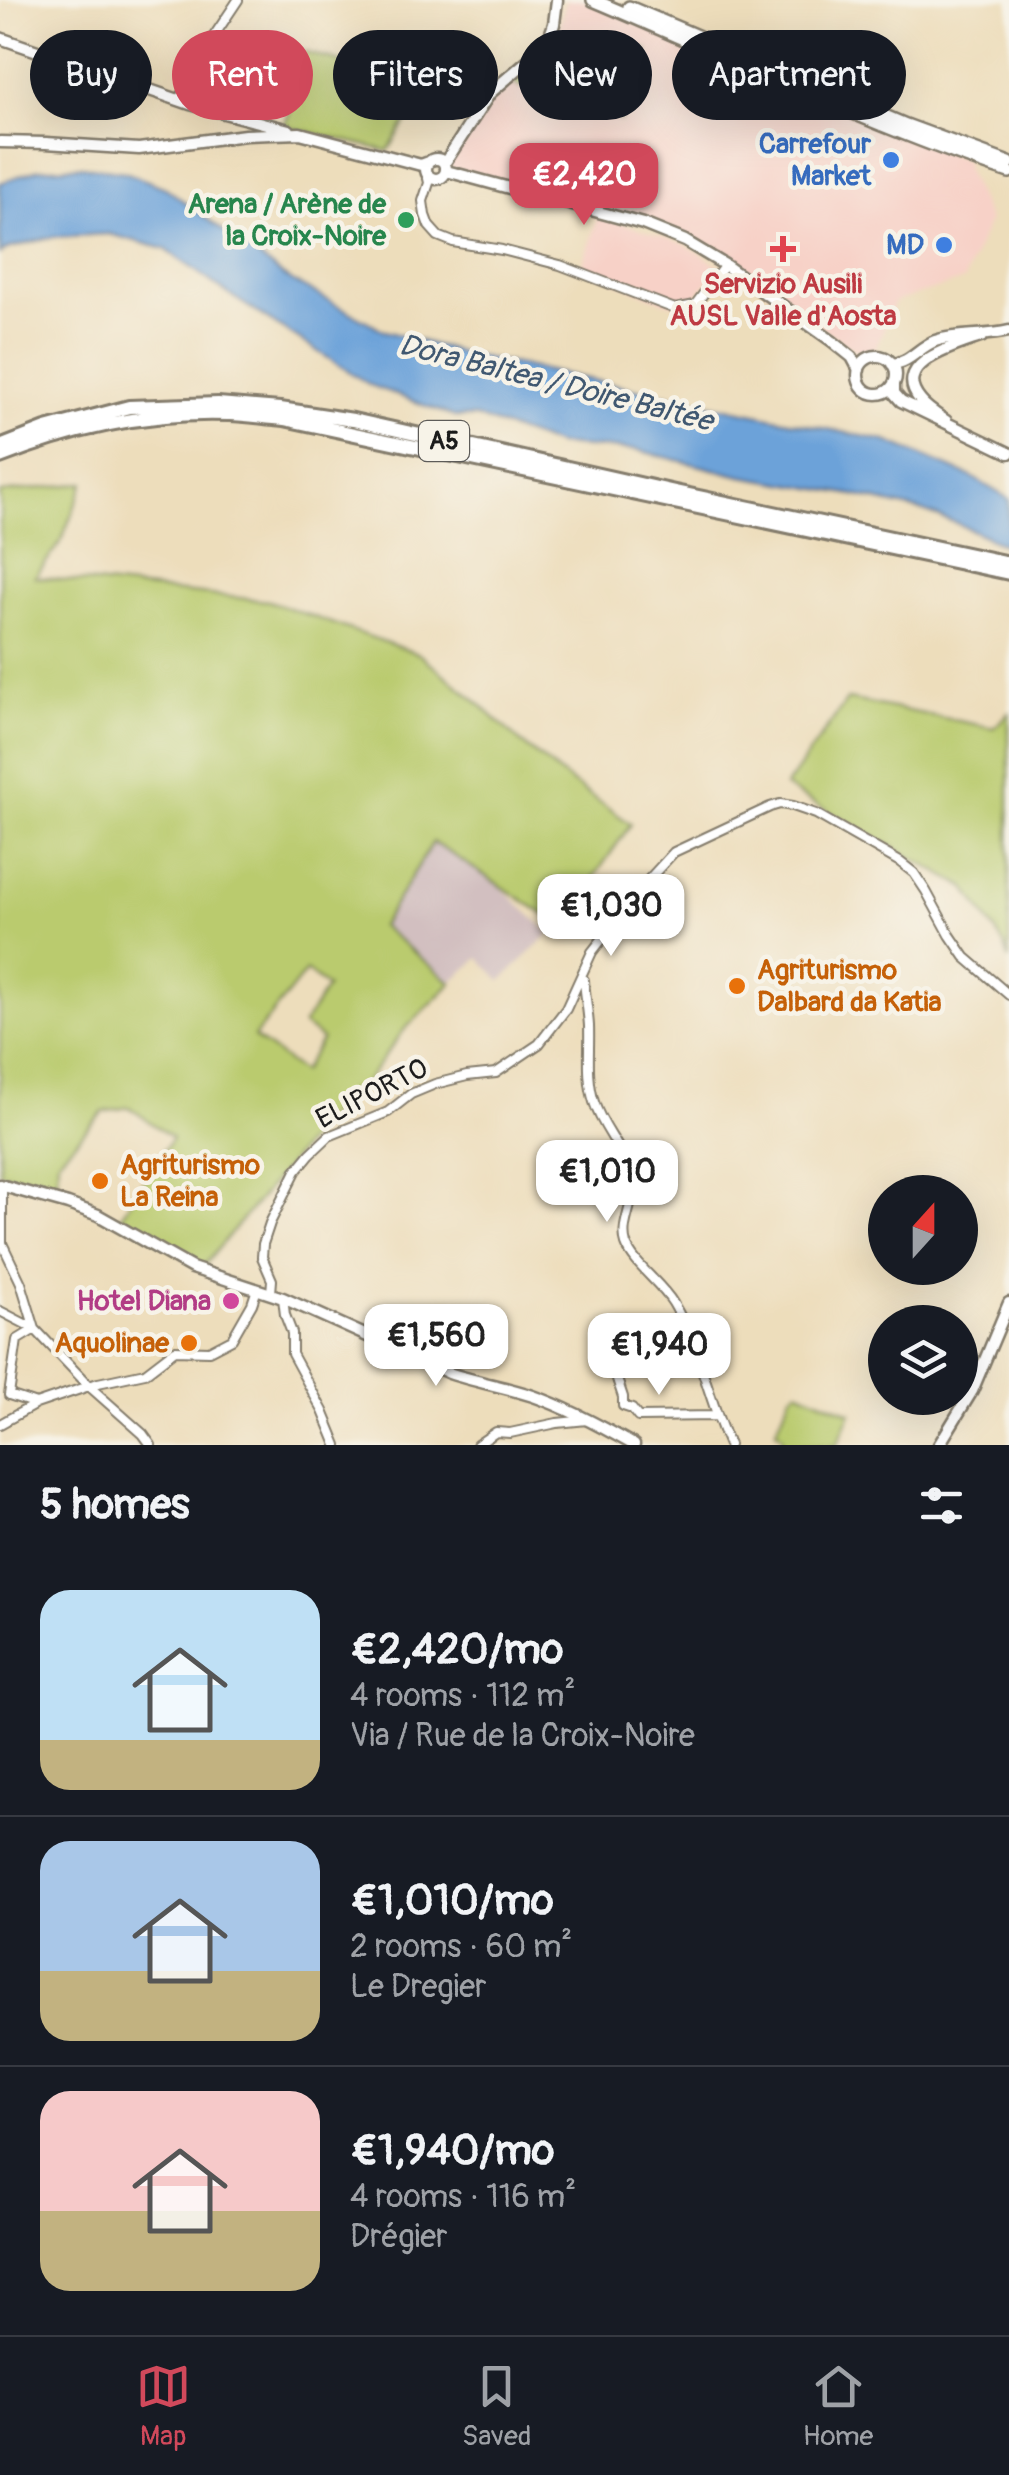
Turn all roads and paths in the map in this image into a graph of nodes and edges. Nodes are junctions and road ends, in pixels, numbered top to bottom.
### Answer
1 (238, 0) edge
2 (557, 0) edge
3 (593, 0) edge
4 (613, 0) edge
5 (217, 30) edge
6 (0, 38) edge
7 (172, 98) edge
8 (252, 120) edge
9 (300, 133) junction
10 (0, 142) edge
11 (1009, 163) edge
12 (436, 169) junction
13 (1009, 172) edge
14 (725, 266) junction
15 (1009, 332) edge
16 (979, 338) junction
17 (852, 357) junction
18 (867, 359) junction
19 (892, 364) junction
20 (859, 370) junction
21 (894, 382) junction
22 (877, 394) junction
23 (946, 421) junction
24 (967, 432) junction
25 (0, 447) edge
26 (1009, 453) edge
27 (0, 457) edge
28 (886, 541) junction
29 (1009, 562) edge
30 (1009, 573) edge
31 (583, 976) junction
32 (1009, 995) edge
33 (1, 1185) edge
34 (257, 1290) junction
35 (277, 1296) junction
36 (1009, 1303) edge
37 (0, 1312) edge
38 (35, 1329) junction
39 (612, 1364) dead end
40 (90, 1387) junction
41 (36, 1404) junction
42 (718, 1416) junction
43 (588, 1420) junction
44 (0, 1424) edge
45 (728, 1444) edge
46 (151, 1445) edge
47 (337, 1445) edge
48 (477, 1445) edge
49 (634, 1445) edge
50 (939, 1445) edge

1 - 5 street
2 - 12 street
3 - 13 main road
4 - 11 main road
6 - 7 street
8 - 9 street
9 - 10 street
9 - 12 street
12 - 14 street
12 - 14 street
14 - 17 street
15 - 16 street
16 - 19 street
16 - 21 street
16 - 23 street
17 - 18 street
17 - 20 street
18 - 19 street
18 - 20 street
19 - 21 street
20 - 22 street
21 - 22 street
21 - 23 street
22 - 24 street
23 - 24 street
24 - 26 street
25 - 28 highway, A5
27 - 28 highway, A5
28 - 29 highway, A5
28 - 30 highway, A5
31 - 32 street, ELIPORTO
31 - 35 street, ELIPORTO
31 - 42 street
33 - 34 street
33 - 38 street
34 - 35 street
34 - 40 street
35 - 43 street
35 - 47 street, ELIPORTO
36 - 50 street
37 - 38 street
38 - 40 street
38 - 41 street
39 - 42 street
40 - 41 street
40 - 46 street
41 - 44 street
42 - 45 street
43 - 48 street
43 - 49 street

